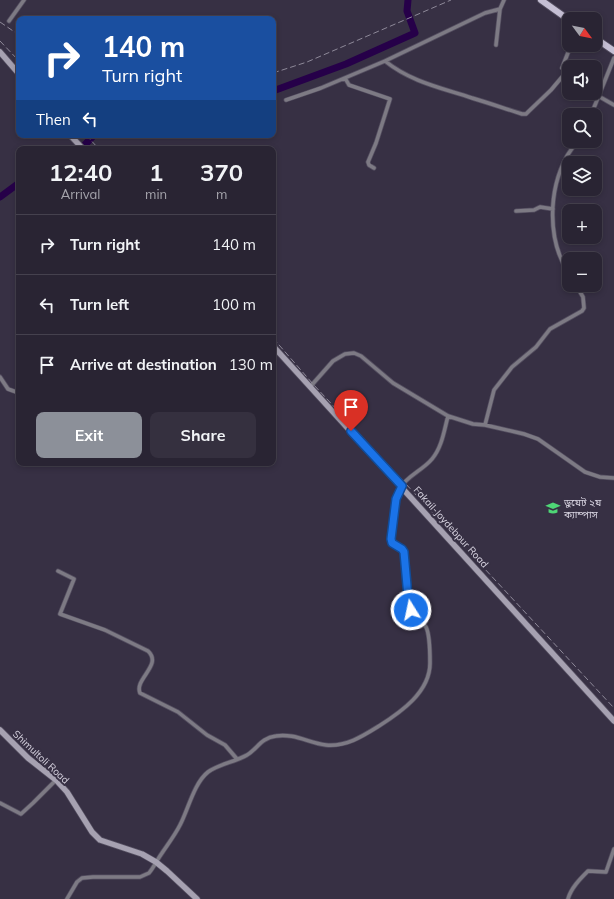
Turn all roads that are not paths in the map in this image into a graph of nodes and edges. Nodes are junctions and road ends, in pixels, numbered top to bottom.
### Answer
1 (24, 0) edge
2 (504, 0) edge
3 (541, 0) edge
4 (500, 9) junction
5 (562, 15) edge
6 (9, 21) dead end
7 (602, 43) edge
8 (496, 45) dead end
9 (614, 51) edge
10 (0, 52) edge
11 (614, 58) edge
12 (385, 62) junction
13 (16, 71) edge
14 (562, 77) edge
15 (345, 78) junction
16 (602, 88) edge
17 (602, 98) edge
18 (286, 100) dead end
19 (614, 105) edge
20 (72, 138) edge
21 (80, 146) edge
22 (573, 148) edge
23 (374, 168) dead end
24 (553, 209) junction
25 (516, 211) dead end
26 (562, 261) edge
27 (580, 292) edge
28 (276, 349) edge
29 (0, 377) edge
30 (310, 387) junction
31 (16, 392) edge
32 (448, 416) junction
33 (485, 425) junction
34 (614, 478) edge
35 (402, 486) junction
36 (58, 571) dead end
37 (614, 721) edge
38 (0, 730) edge
39 (237, 759) junction
40 (56, 780) junction
41 (0, 803) edge
42 (614, 849) edge
43 (156, 862) junction
44 (67, 899) edge
45 (197, 899) edge
46 (568, 899) edge

1 - 6 street
2 - 4 street
3 - 5 main road
4 - 8 street
4 - 12 street
7 - 9 main road
10 - 13 street
11 - 16 street
12 - 14 street
12 - 15 street
15 - 18 street
15 - 23 street
17 - 19 street
20 - 21 street
22 - 24 street
24 - 25 street
24 - 26 street
27 - 33 street
28 - 30 street, Fakail-Joydebpur Road
29 - 31 street
30 - 32 street
30 - 35 street, Fakail-Joydebpur Road
32 - 33 street
32 - 35 street
33 - 34 street
35 - 37 street, Fakail-Joydebpur Road
35 - 39 street
36 - 39 street
38 - 40 street, Shimultoli Road
39 - 43 street
40 - 41 street
40 - 43 street, Shimultoli Road
42 - 46 street
43 - 44 street
43 - 45 street, Shimultoli Road

